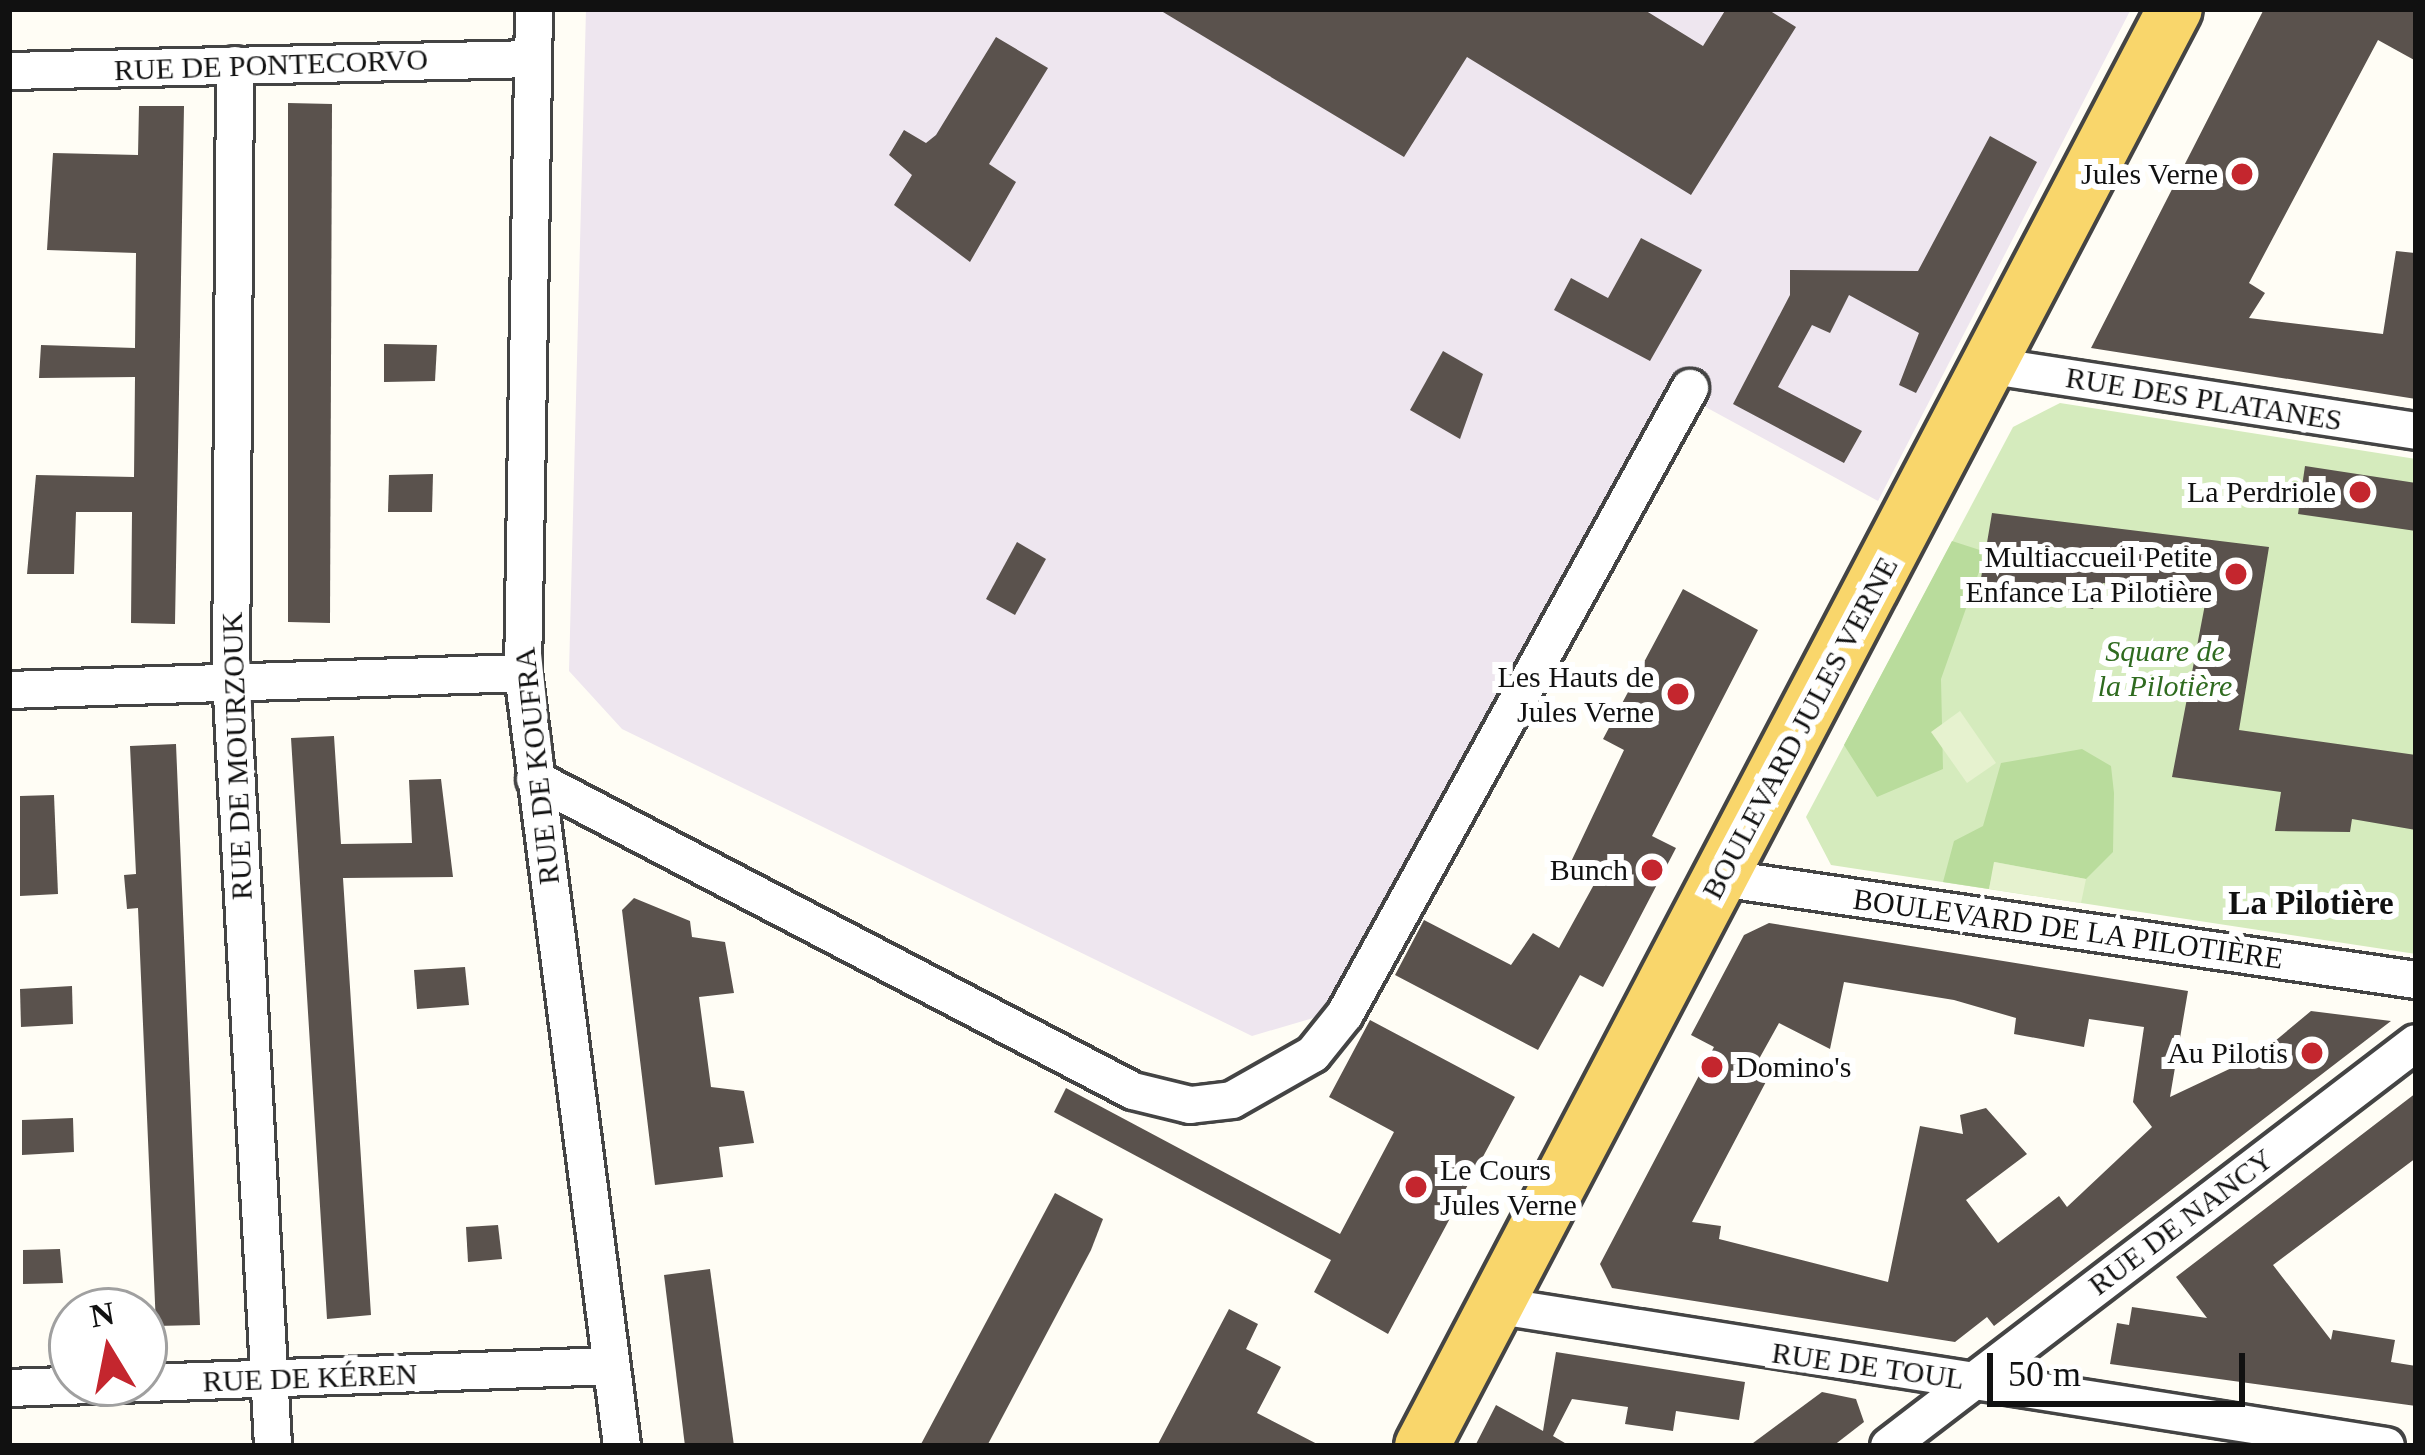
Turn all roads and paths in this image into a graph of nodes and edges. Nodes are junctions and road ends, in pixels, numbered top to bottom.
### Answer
1 (534, 9) edge
2 (2174, 9) edge
3 (533, 59) junction
4 (236, 64) junction
5 (9, 71) edge
6 (1992, 367) junction
7 (1690, 388) dead end
8 (2416, 431) edge
9 (524, 673) junction
10 (231, 677) junction
11 (16, 684) edge
12 (535, 779) junction
13 (1720, 878) junction
14 (2416, 980) edge
15 (2416, 1043) edge
16 (1493, 1304) junction
17 (611, 1366) junction
18 (1977, 1380) junction
19 (267, 1381) junction
20 (9, 1388) edge
21 (273, 1446) edge
22 (622, 1446) edge
23 (1423, 1446) edge
24 (1888, 1446) edge
25 (2386, 1446) edge

1 - 3 street, RUE DE KOUFRA
2 - 6 main road, BOULEVARD JULES VERNE
3 - 4 street, RUE DE PONTECORVO
3 - 9 street, RUE DE KOUFRA
4 - 5 street, RUE DE PONTECORVO
4 - 10 street, RUE DE MOURZOUK
6 - 8 street, RUE DES PLATANES
6 - 13 main road, BOULEVARD JULES VERNE
7 - 12 street
9 - 10 street
9 - 12 street, RUE DE KOUFRA
10 - 11 street
10 - 19 street, RUE DE MOURZOUK
12 - 17 street, RUE DE KOUFRA
13 - 14 street, BOULEVARD DE LA PILOTIÈRE
13 - 16 main road, BOULEVARD JULES VERNE
15 - 18 street, RUE DE NANCY
16 - 18 street, RUE DE TOUL
16 - 23 main road, BOULEVARD JULES VERNE
17 - 19 street, RUE DE KÉREN
17 - 22 street, RUE DE KOUFRA
18 - 24 street, RUE DE NANCY
18 - 25 street, RUE DE TOUL
19 - 20 street, RUE DE KÉREN
19 - 21 street, RUE DE MOURZOUK

